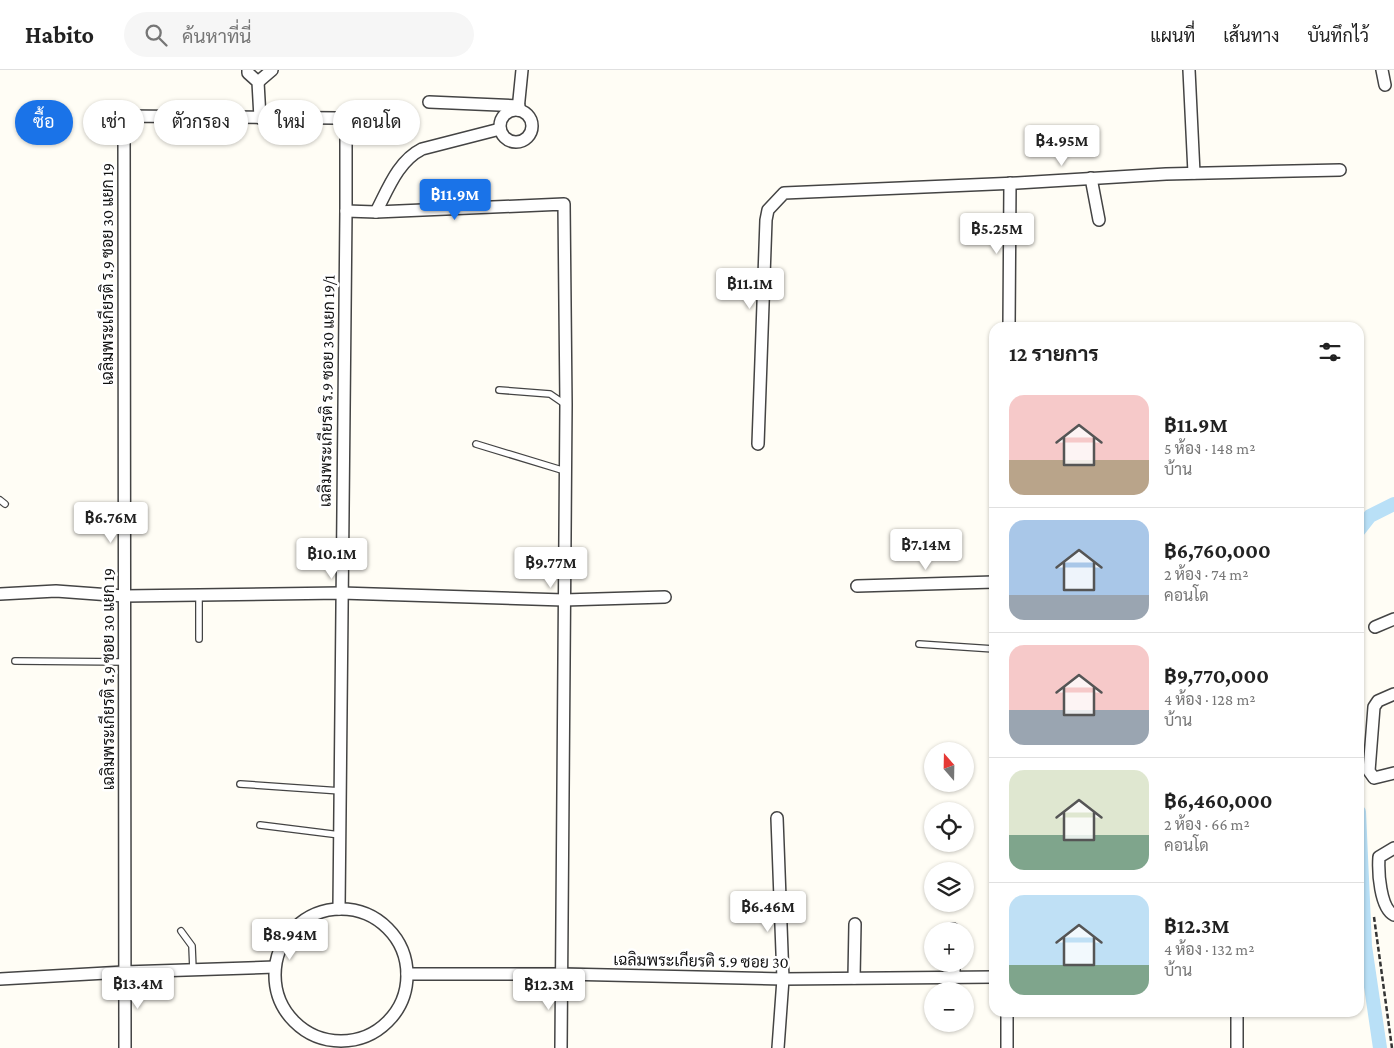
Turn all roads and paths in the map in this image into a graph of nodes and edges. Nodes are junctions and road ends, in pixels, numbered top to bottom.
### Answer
1 (248, 70) edge
2 (272, 70) edge
3 (522, 70) edge
4 (1189, 70) edge
5 (1382, 70) edge
6 (258, 82) junction
7 (1385, 85) dead end
8 (259, 100) edge
9 (429, 102) dead end
10 (518, 108) junction
11 (258, 118) edge
12 (323, 118) edge
13 (500, 129) junction
14 (1340, 170) dead end
15 (1194, 173) junction
16 (1091, 178) junction
17 (1010, 183) junction
18 (346, 211) junction
19 (376, 212) junction
20 (1099, 220) dead end
21 (1009, 322) edge
22 (499, 390) dead end
23 (566, 405) junction
24 (476, 444) dead end
25 (758, 444) dead end
26 (565, 471) junction
27 (989, 582) edge
28 (857, 586) dead end
29 (342, 593) junction
30 (0, 594) edge
31 (124, 596) junction
32 (199, 596) junction
33 (665, 597) dead end
34 (564, 600) junction
35 (1394, 619) edge
36 (1375, 627) dead end
37 (199, 639) dead end
38 (919, 644) dead end
39 (989, 648) edge
40 (15, 661) dead end
41 (126, 662) junction
42 (1394, 694) edge
43 (1394, 773) edge
44 (240, 784) dead end
45 (341, 791) junction
46 (777, 818) dead end
47 (260, 825) dead end
48 (340, 835) junction
49 (1394, 848) edge
50 (339, 909) junction
51 (1394, 915) edge
52 (1374, 917) dead end
53 (855, 924) dead end
54 (181, 931) dead end
55 (275, 967) junction
56 (193, 970) junction
57 (124, 972) junction
58 (954, 972) edge
59 (407, 974) junction
60 (563, 974) junction
61 (954, 977) junction
62 (989, 977) edge
63 (854, 978) junction
64 (0, 979) edge
65 (783, 979) junction
66 (1007, 1017) edge
67 (1237, 1017) edge
68 (345, 1044) edge
69 (125, 1048) edge
70 (561, 1048) edge
71 (778, 1048) edge
72 (1007, 1048) edge
73 (1237, 1048) edge
74 (1392, 1048) edge

1 - 6 street
2 - 6 street
3 - 10 street
4 - 15 street
5 - 7 street
6 - 8 street
9 - 10 street
10 - 13 street
10 - 13 street
11 - 31 street, เฉลิมพระเกียรติ ร.9 ซอย 30 แยก 19
12 - 18 street, เฉลิมพระเกียรติ ร.9 ซอย 30 แยก 19/1
13 - 19 street
14 - 15 street
15 - 16 street
16 - 17 street
16 - 20 street
17 - 21 street
17 - 25 street
18 - 19 street
18 - 29 street, เฉลิมพระเกียรติ ร.9 ซอย 30 แยก 19/1
19 - 23 street
22 - 23 lane
23 - 26 street
24 - 26 lane
26 - 34 street
27 - 28 street
29 - 32 street
29 - 34 street
29 - 45 street, เฉลิมพระเกียรติ ร.9 ซอย 30 แยก 19/1
30 - 31 street
31 - 32 street
31 - 41 street, เฉลิมพระเกียรติ ร.9 ซอย 30 แยก 19
32 - 37 lane
33 - 34 street
34 - 60 street
35 - 36 street
38 - 39 lane
40 - 41 lane
41 - 57 street, เฉลิมพระเกียรติ ร.9 ซอย 30 แยก 19
42 - 43 street
44 - 45 lane
45 - 48 street, เฉลิมพระเกียรติ ร.9 ซอย 30 แยก 19/1
46 - 65 street
47 - 48 lane
48 - 50 street, เฉลิมพระเกียรติ ร.9 ซอย 30 แยก 19/1
49 - 51 street
50 - 55 street
50 - 59 street
52 - 74 path
53 - 63 street
54 - 56 lane
55 - 56 street
55 - 68 street
56 - 57 street
57 - 64 street
57 - 69 street, เฉลิมพระเกียรติ ร.9 ซอย 30 แยก 19
58 - 61 street
59 - 60 street, เฉลิมพระเกียรติ ร.9 ซอย 30
59 - 68 street
60 - 65 street, เฉลิมพระเกียรติ ร.9 ซอย 30
60 - 70 street
61 - 62 street, เฉลิมพระเกียรติ ร.9 ซอย 30
61 - 63 street, เฉลิมพระเกียรติ ร.9 ซอย 30
63 - 65 street, เฉลิมพระเกียรติ ร.9 ซอย 30
65 - 71 street
66 - 72 street
67 - 73 street

